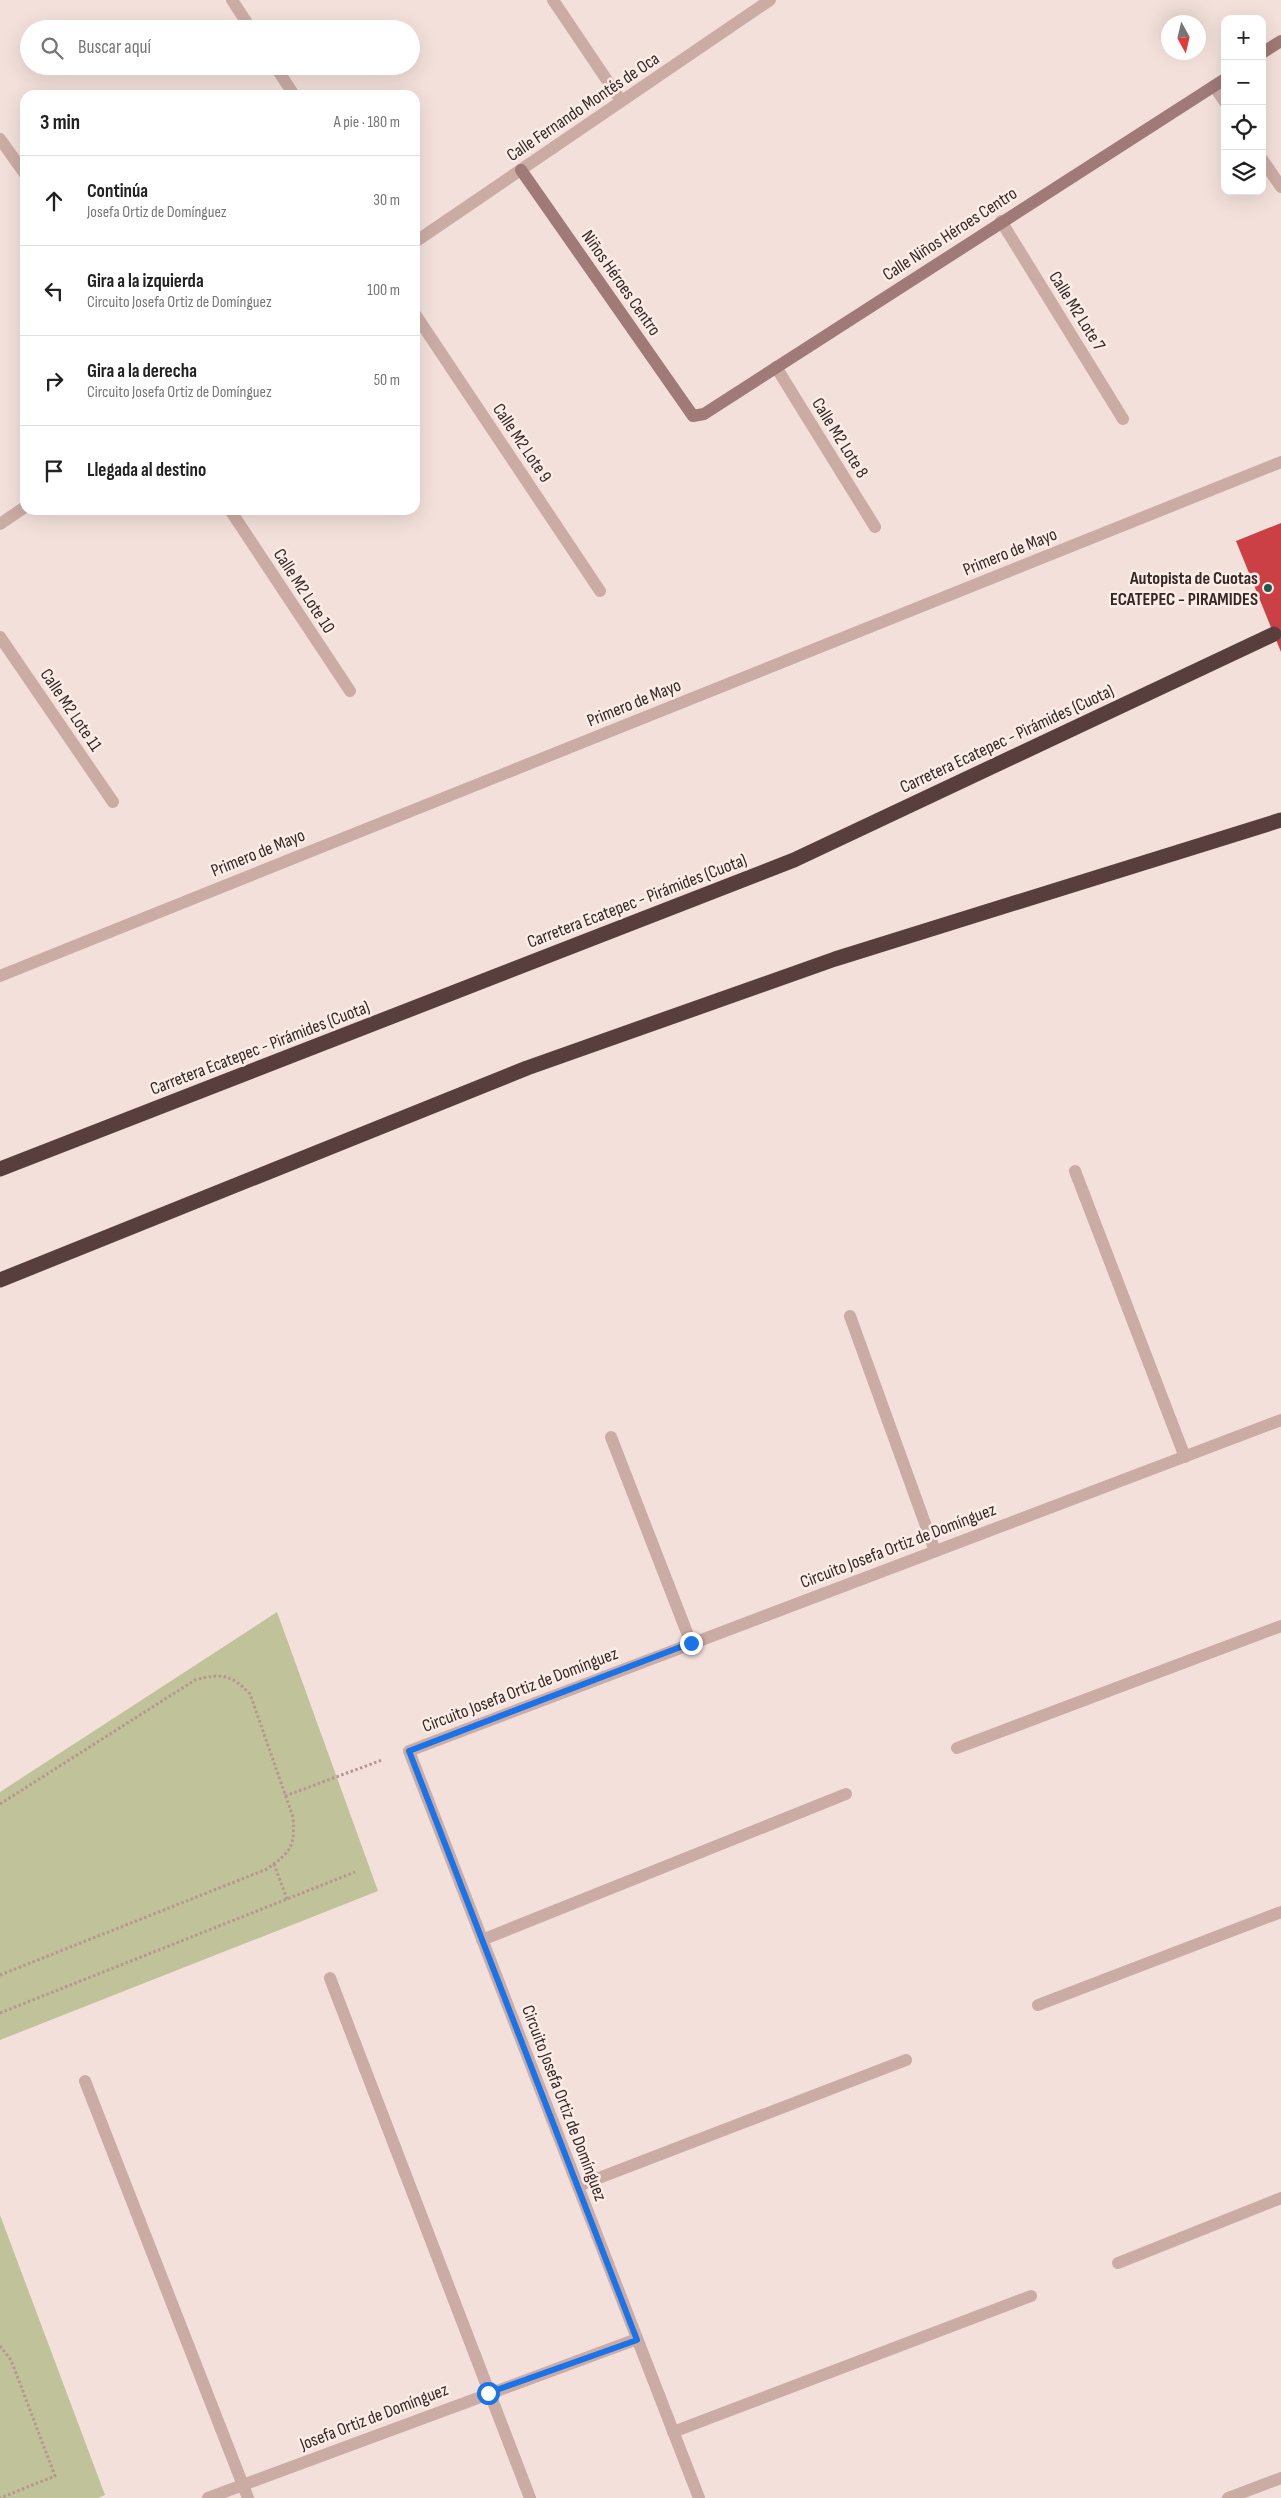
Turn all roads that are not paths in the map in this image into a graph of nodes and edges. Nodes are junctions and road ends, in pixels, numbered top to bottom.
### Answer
1 (232, 0) edge
2 (552, 0) edge
3 (770, 0) edge
4 (245, 20) edge
5 (1281, 40) edge
6 (1266, 50) edge
7 (281, 75) edge
8 (1219, 83) edge
9 (291, 90) edge
10 (621, 102) junction
11 (0, 139) edge
12 (1266, 165) edge
13 (20, 167) edge
14 (522, 170) junction
15 (1281, 187) edge
16 (1001, 221) junction
17 (420, 239) edge
18 (420, 321) edge
19 (776, 367) junction
20 (693, 416) joint
21 (1123, 419) dead end
22 (1281, 462) edge
23 (20, 510) edge
24 (233, 515) edge
25 (0, 524) edge
26 (875, 527) dead end
27 (600, 591) dead end
28 (1274, 634) dead end
29 (0, 637) edge
30 (350, 691) dead end
31 (112, 802) dead end
32 (1281, 820) edge
33 (0, 976) edge
34 (0, 1169) edge
35 (1075, 1171) dead end
36 (0, 1280) edge
37 (850, 1316) dead end
38 (1280, 1424) edge
39 (611, 1437) dead end
40 (1185, 1457) junction
41 (935, 1551) junction
42 (1281, 1626) edge
43 (691, 1643) junction
44 (957, 1748) dead end
45 (846, 1794) dead end
46 (1281, 1912) edge
47 (482, 1940) junction
48 (330, 1978) dead end
49 (1038, 2005) dead end
50 (906, 2060) dead end
51 (85, 2081) dead end
52 (578, 2186) junction
53 (1281, 2198) edge
54 (1118, 2263) dead end
55 (1032, 2296) dead end
56 (637, 2340) junction
57 (488, 2393) junction
58 (673, 2432) junction
59 (1281, 2478) edge
60 (244, 2485) junction
61 (208, 2498) edge
62 (248, 2498) edge
63 (530, 2498) edge
64 (699, 2498) edge
65 (1228, 2498) edge

1 - 4 street
2 - 10 street
3 - 10 street, Calle Fernando Montés de Oca
5 - 6 main road
7 - 9 street
8 - 16 main road, Calle Niños Héroes Centro
10 - 14 street, Calle Fernando Montés de Oca
11 - 13 street
12 - 15 street
14 - 17 street, Calle Fernando Montés de Oca
14 - 20 main road, Niños Héroes Centro
16 - 19 main road, Calle Niños Héroes Centro
16 - 21 street, Calle M2 Lote 7
18 - 27 street, Calle M2 Lote 9
19 - 20 main road, Calle Niños Héroes Centro
19 - 26 street, Calle M2 Lote 8
22 - 33 street, Primero de Mayo
23 - 25 street
24 - 30 street, Calle M2 Lote 10
28 - 34 highway, Carretera Ecatepec - Pirámides (Cuota)
29 - 31 street, Calle M2 Lote 11
32 - 36 highway
35 - 40 street
37 - 41 street
38 - 40 street, Circuito Josefa Ortiz de Domínguez
39 - 43 street
40 - 41 street, Circuito Josefa Ortiz de Domínguez
41 - 43 street, Circuito Josefa Ortiz de Domínguez
42 - 44 street
43 - 47 street, Circuito Josefa Ortiz de Domínguez
45 - 47 street
46 - 49 street
47 - 52 street, Circuito Josefa Ortiz de Domínguez
48 - 57 street
50 - 52 street
51 - 60 street
52 - 56 street, Circuito Josefa Ortiz de Domínguez
53 - 54 street
55 - 58 street
56 - 57 street, Josefa Ortiz de Domínguez
56 - 58 street, Circuito Josefa Ortiz de Domínguez
57 - 60 street, Josefa Ortiz de Domínguez
57 - 63 street
58 - 64 street, Circuito Josefa Ortiz de Domínguez
59 - 65 street
60 - 61 street, Josefa Ortiz de Domínguez
60 - 62 street

